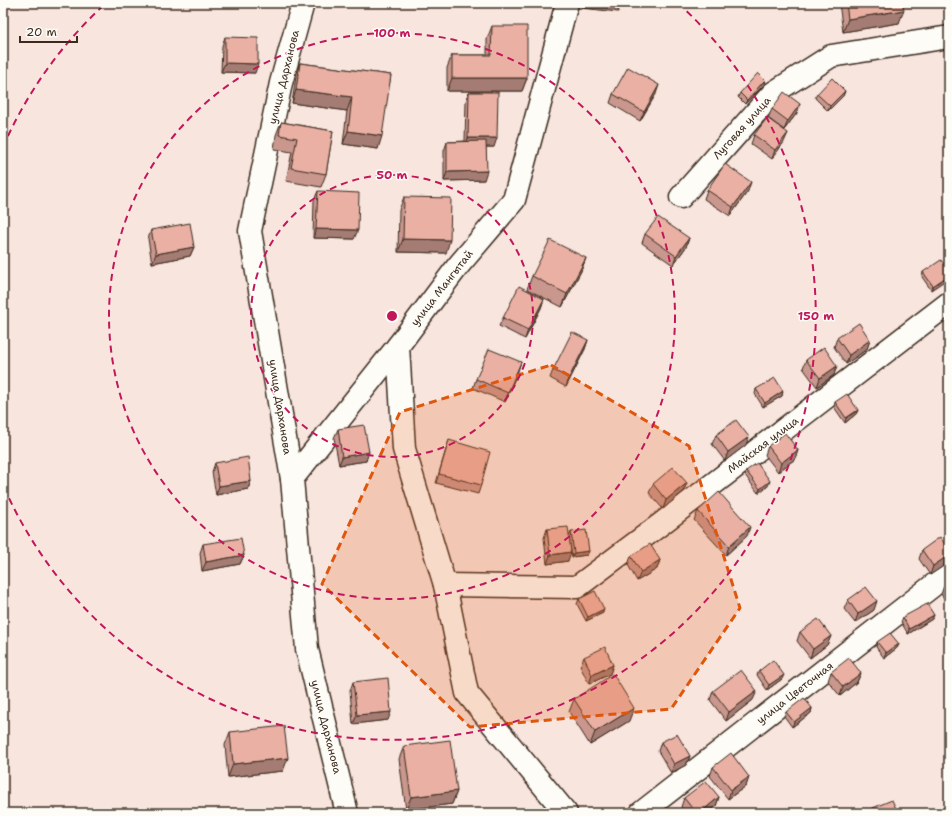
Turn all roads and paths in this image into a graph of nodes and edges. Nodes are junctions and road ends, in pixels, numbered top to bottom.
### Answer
1 (303, 3) edge
2 (567, 3) edge
3 (949, 37) edge
4 (680, 197) dead end
5 (949, 303) edge
6 (398, 346) junction
7 (292, 479) junction
8 (949, 573) edge
9 (445, 585) junction
10 (347, 813) edge
11 (566, 813) edge
12 (642, 813) edge

1 - 7 street, улица Дарханова
2 - 6 street, улица Мангытай
3 - 4 street, Луговая улица
5 - 9 street, Майская улица
6 - 7 street, улица Мангытай
6 - 9 street
7 - 10 street, улица Дарханова
8 - 12 street, улица Цветочная
9 - 11 street

